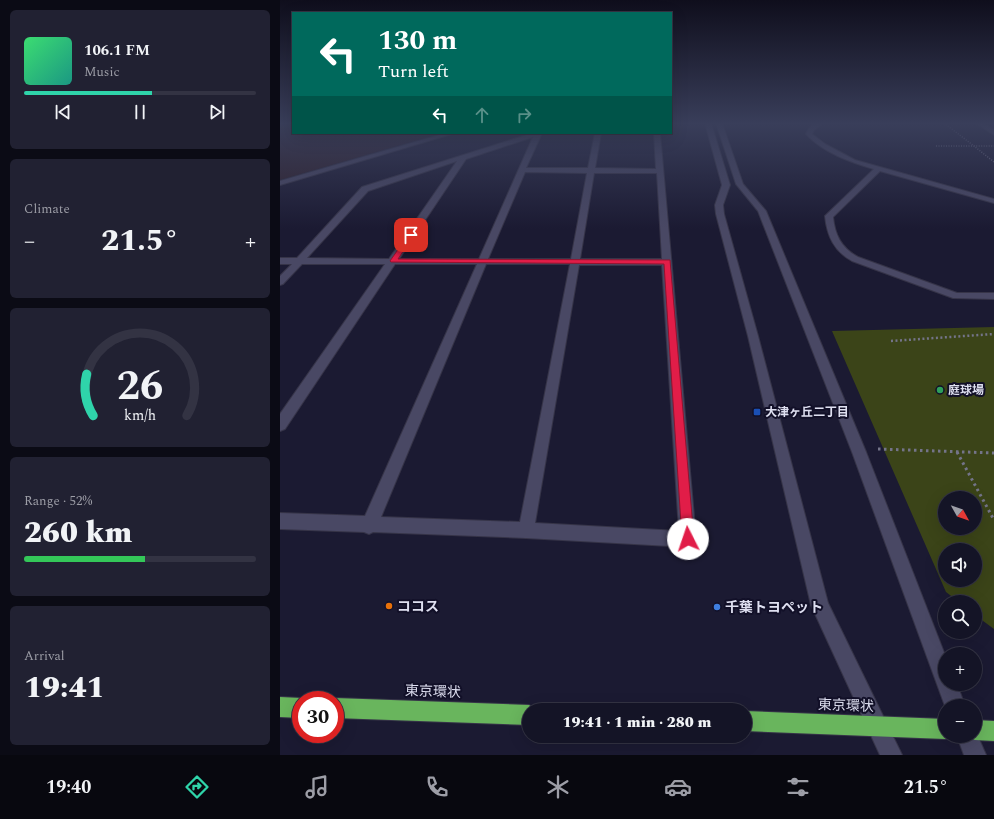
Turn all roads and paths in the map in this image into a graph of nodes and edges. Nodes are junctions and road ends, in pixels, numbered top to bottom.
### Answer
1 (365, 158) edge
2 (463, 158) joint
3 (527, 158) edge
4 (593, 158) edge
5 (659, 158) edge
6 (718, 158) edge
7 (732, 158) edge
8 (848, 158) edge
9 (878, 169) junction
10 (522, 170) junction
11 (591, 171) junction
12 (660, 171) junction
13 (280, 183) edge
14 (994, 201) edge
15 (280, 261) edge
16 (300, 261) junction
17 (394, 261) junction
18 (484, 261) junction
19 (575, 262) junction
20 (667, 262) junction
21 (280, 282) edge
22 (994, 296) edge
23 (994, 334) edge
24 (890, 341) dead end
25 (280, 425) edge
26 (878, 449) dead end
27 (956, 452) junction
28 (994, 453) edge
29 (994, 520) edge
30 (280, 521) edge
31 (369, 526) junction
32 (526, 530) junction
33 (938, 661) edge
34 (280, 707) edge
35 (292, 708) edge
36 (344, 708) edge
37 (522, 715) edge
38 (752, 722) edge
39 (878, 726) junction
40 (938, 728) edge
41 (982, 730) edge
42 (994, 731) edge
43 (970, 743) edge
44 (891, 755) edge
45 (974, 755) edge

1 - 13 street
2 - 16 street
2 - 17 street
3 - 10 street
4 - 11 street
5 - 12 street
6 - 39 street
7 - 33 street
8 - 9 street
9 - 14 street
9 - 22 street
10 - 11 street
10 - 18 street
11 - 12 street
11 - 19 street
12 - 20 street
15 - 16 street
16 - 17 street
16 - 21 street
17 - 18 street
17 - 25 street
18 - 19 street
18 - 31 street
19 - 20 street
19 - 32 street
20 - 32 street
23 - 24 path
26 - 27 path
27 - 28 path
27 - 29 path
30 - 31 street
31 - 32 street
34 - 35 highway
36 - 37 highway, 東京環状
38 - 39 highway, 東京環状
39 - 40 highway, 東京環状
39 - 44 street
41 - 42 highway
43 - 45 street

